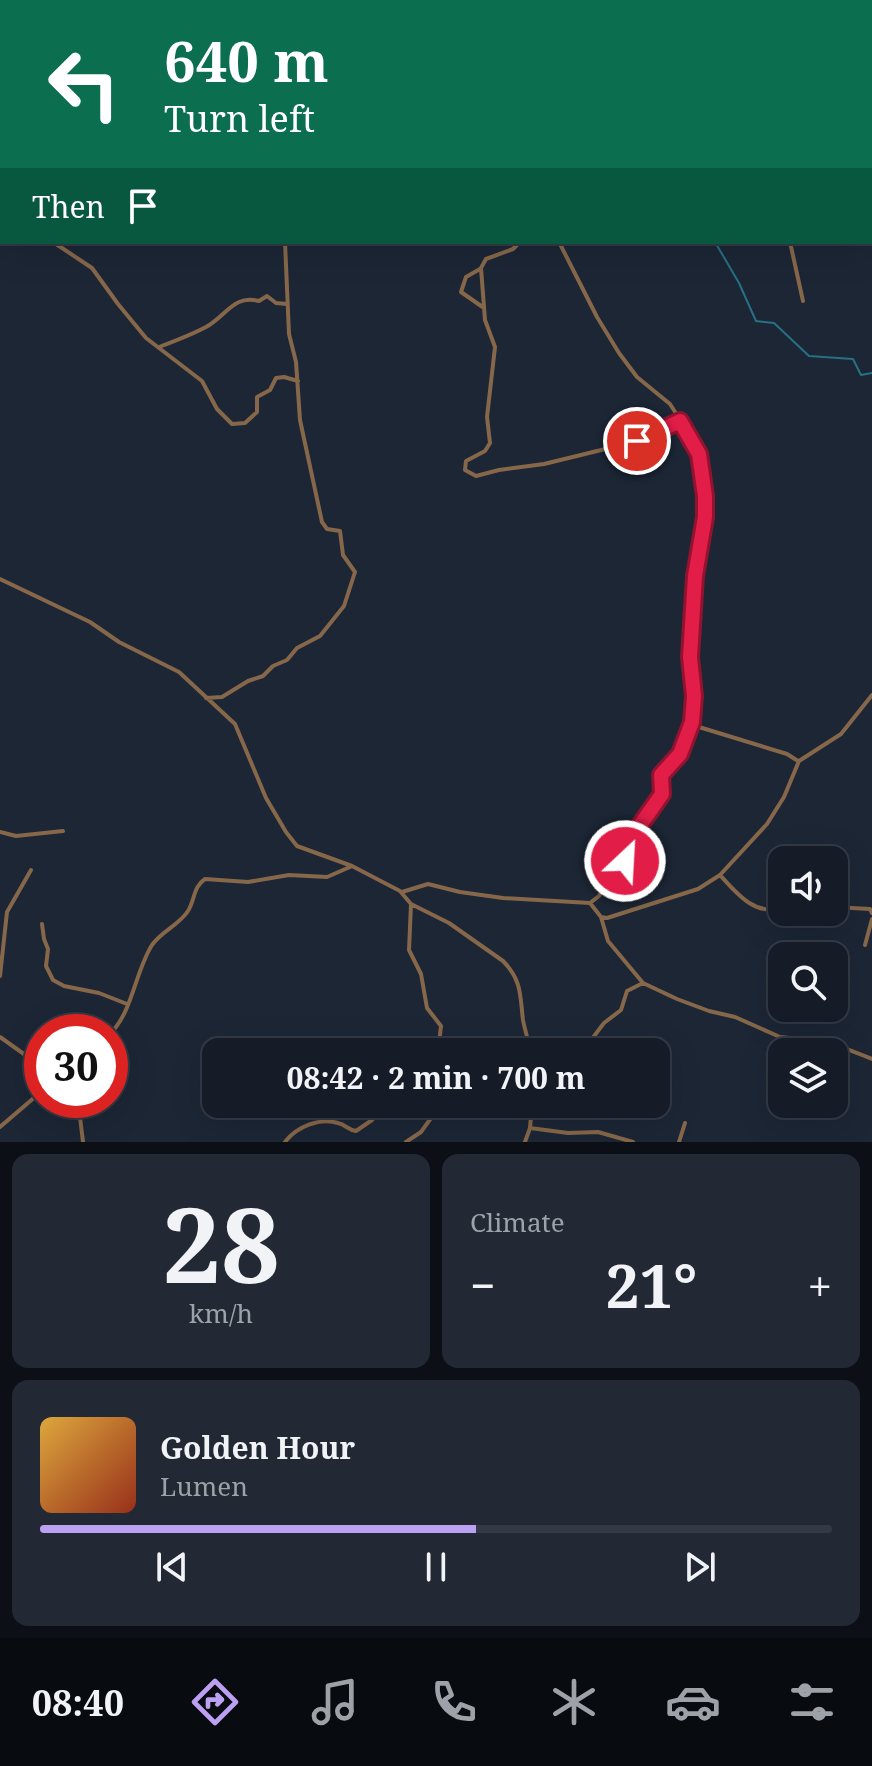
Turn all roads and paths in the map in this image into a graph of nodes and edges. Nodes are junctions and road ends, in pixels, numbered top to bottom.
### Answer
1 (56, 244) edge
2 (285, 244) edge
3 (518, 244) edge
4 (560, 244) edge
5 (790, 244) edge
6 (481, 268) junction
7 (803, 301) dead end
8 (287, 304) junction
9 (484, 308) junction
10 (159, 347) junction
11 (298, 381) junction
12 (680, 421) junction
13 (0, 579) edge
14 (872, 695) edge
15 (206, 698) junction
16 (692, 722) junction
17 (799, 761) junction
18 (63, 831) dead end
19 (0, 832) edge
20 (352, 866) junction
21 (31, 870) dead end
22 (720, 875) junction
23 (402, 892) junction
24 (590, 903) junction
25 (411, 904) junction
26 (848, 908) edge
27 (768, 911) edge
28 (872, 913) edge
29 (601, 917) junction
30 (872, 919) edge
31 (42, 924) dead end
32 (865, 945) dead end
33 (0, 976) edge
34 (643, 983) junction
35 (127, 1004) junction
36 (124, 1014) edge
37 (0, 1037) edge
38 (440, 1038) edge
39 (527, 1038) edge
40 (593, 1038) edge
41 (24, 1054) edge
42 (872, 1059) edge
43 (24, 1106) edge
44 (80, 1118) edge
45 (373, 1118) edge
46 (431, 1118) edge
47 (531, 1118) edge
48 (685, 1123) dead end
49 (0, 1127) edge
50 (530, 1128) junction
51 (83, 1142) edge
52 (285, 1142) edge
53 (406, 1142) edge
54 (525, 1142) edge
55 (633, 1142) edge
56 (679, 1142) edge

1 - 10 street
2 - 8 street
3 - 6 street
4 - 12 street
5 - 7 street
6 - 9 street
6 - 9 street
8 - 10 street
8 - 11 street
9 - 12 street
10 - 11 street
11 - 15 street
12 - 16 street
13 - 15 street
14 - 17 street
15 - 20 street
16 - 17 street
16 - 24 street
17 - 22 street
18 - 19 street
20 - 23 street
20 - 35 street
21 - 33 street
22 - 27 street
22 - 29 street
23 - 24 street
23 - 25 street
24 - 29 street
25 - 38 street
25 - 39 street
26 - 28 street
29 - 34 street
30 - 32 street
31 - 35 street
34 - 40 street
34 - 42 street
35 - 36 street
37 - 41 street
43 - 49 street
44 - 51 street
45 - 52 street
46 - 53 street
47 - 50 street
48 - 56 street
50 - 54 street
50 - 55 street

